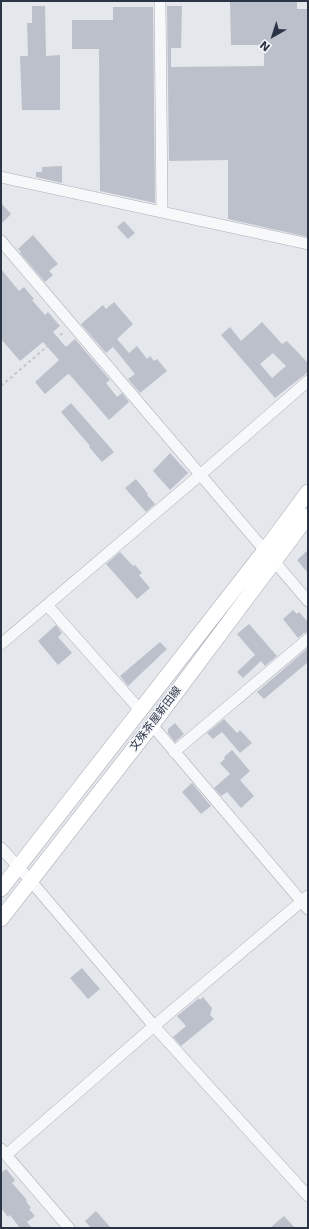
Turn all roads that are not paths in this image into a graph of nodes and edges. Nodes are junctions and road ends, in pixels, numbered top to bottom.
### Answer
1 (160, 1) edge
2 (1, 177) edge
3 (162, 212) junction
4 (1, 241) edge
5 (308, 244) edge
6 (308, 381) edge
7 (200, 475) junction
8 (308, 492) edge
9 (308, 516) edge
10 (269, 555) junction
11 (308, 601) edge
12 (47, 605) junction
13 (308, 639) edge
14 (1, 644) edge
15 (140, 710) junction
16 (152, 725) junction
17 (174, 752) junction
18 (1, 848) edge
19 (18, 867) junction
20 (30, 880) junction
21 (1, 889) edge
22 (306, 902) edge
23 (1, 920) edge
24 (154, 1026) junction
25 (4, 1152) edge
26 (308, 1196) edge
27 (69, 1228) edge

1 - 3 street
2 - 3 street
3 - 5 street
4 - 7 street
6 - 7 street
7 - 10 street
7 - 12 street
8 - 10 main road, 文殊茶屋新田線
9 - 10 main road, 文殊茶屋新田線
10 - 11 street
10 - 15 main road, 文殊茶屋新田線
10 - 16 main road, 文殊茶屋新田線
12 - 14 street
12 - 15 street
13 - 17 street
15 - 19 main road, 文殊茶屋新田線
16 - 17 street
16 - 20 main road, 文殊茶屋新田線
17 - 22 street
18 - 19 street
19 - 20 street
19 - 21 main road, 文殊茶屋新田線
20 - 23 main road, 文殊茶屋新田線
20 - 24 street
22 - 24 street
24 - 25 street
24 - 26 street
25 - 27 street

